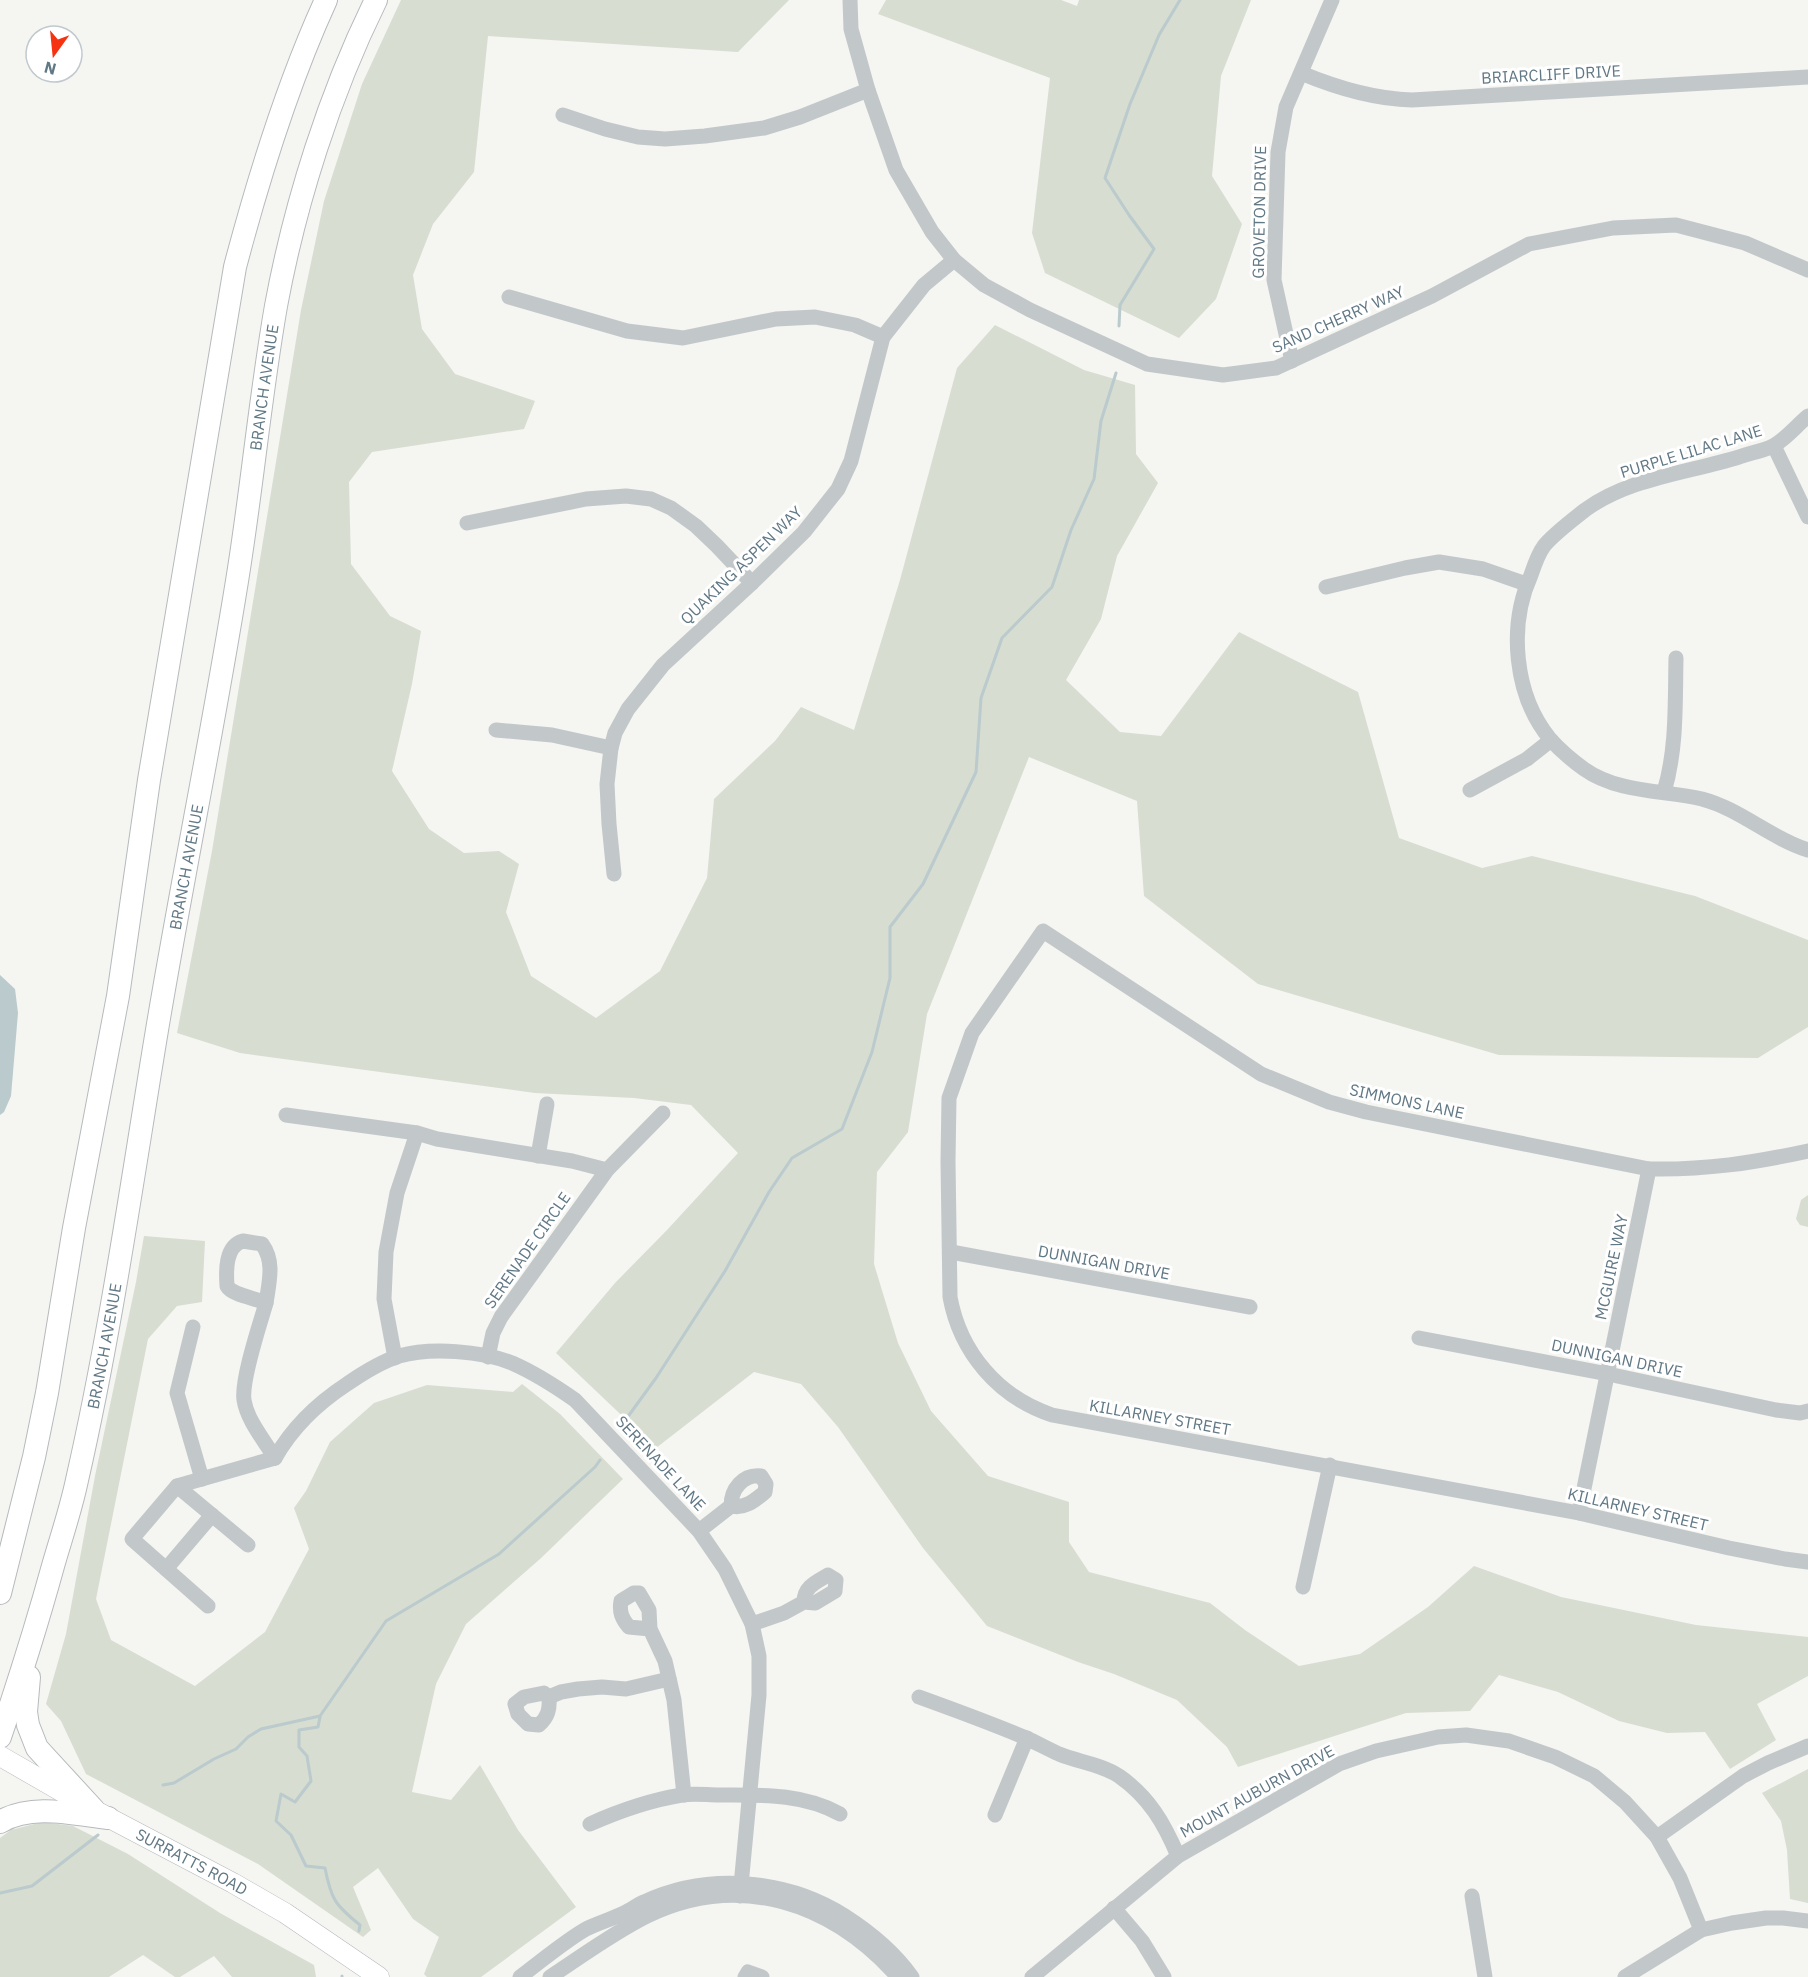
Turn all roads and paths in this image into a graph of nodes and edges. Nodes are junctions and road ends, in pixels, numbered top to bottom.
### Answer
1 (326, 0) edge
2 (376, 0) edge
3 (850, 0) edge
4 (1332, 0) edge
5 (1301, 73) junction
6 (1808, 76) edge
7 (868, 90) junction
8 (563, 114) dead end
9 (954, 260) junction
10 (1808, 270) edge
11 (509, 297) dead end
12 (883, 337) junction
13 (1292, 361) junction
14 (1808, 416) edge
15 (1774, 446) junction
16 (1808, 517) edge
17 (467, 523) dead end
18 (752, 583) junction
19 (1526, 584) junction
20 (1326, 587) dead end
21 (1676, 658) dead end
22 (496, 729) dead end
23 (1551, 740) junction
24 (611, 748) junction
25 (1470, 790) dead end
26 (1664, 792) junction
27 (1808, 850) edge
28 (614, 874) dead end
29 (1043, 931) joint
30 (547, 1104) dead end
31 (663, 1113) dead end
32 (286, 1115) dead end
33 (417, 1133) junction
34 (1808, 1151) edge
35 (538, 1156) junction
36 (1649, 1169) junction
37 (608, 1170) junction
38 (951, 1252) junction
39 (266, 1303) dead end
40 (1251, 1307) dead end
41 (193, 1327) dead end
42 (1419, 1338) dead end
43 (488, 1357) junction
44 (395, 1358) junction
45 (1608, 1374) junction
46 (1808, 1411) edge
47 (275, 1458) junction
48 (1330, 1465) junction
49 (202, 1479) junction
50 (177, 1486) junction
51 (731, 1506) dead end
52 (1579, 1513) junction
53 (212, 1515) junction
54 (699, 1531) junction
55 (248, 1545) dead end
56 (6, 1555) edge
57 (1808, 1562) edge
58 (166, 1569) junction
59 (1302, 1587) dead end
60 (0, 1593) edge
61 (804, 1602) dead end
62 (208, 1606) dead end
63 (752, 1623) junction
64 (650, 1629) dead end
65 (33, 1638) junction
66 (669, 1679) junction
67 (549, 1697) dead end
68 (919, 1697) dead end
69 (0, 1737) edge
70 (1027, 1738) junction
71 (1808, 1746) edge
72 (0, 1756) edge
73 (684, 1795) junction
74 (750, 1795) junction
75 (101, 1814) junction
76 (840, 1814) dead end
77 (995, 1815) dead end
78 (0, 1822) edge
79 (590, 1824) dead end
80 (1657, 1838) junction
81 (1178, 1856) junction
82 (741, 1889) junction
83 (1472, 1896) dead end
84 (1114, 1908) junction
85 (1808, 1922) edge
86 (1701, 1930) junction
87 (1489, 1976) edge
88 (379, 1977) edge
89 (520, 1977) edge
90 (550, 1977) edge
91 (745, 1977) edge
92 (762, 1977) edge
93 (898, 1977) edge
94 (912, 1977) edge
95 (1032, 1977) edge
96 (1164, 1977) edge
97 (1625, 1977) edge

1 - 56 highway
2 - 65 highway, BRANCH AVENUE
3 - 7 street, SAND CHERRY WAY
4 - 5 street, GROVETON DRIVE
5 - 6 street, BRIARCLIFF DRIVE
5 - 13 street, GROVETON DRIVE
7 - 8 street
7 - 9 street, SAND CHERRY WAY
9 - 12 street, QUAKING ASPEN WAY
9 - 13 street, SAND CHERRY WAY
10 - 13 street, SAND CHERRY WAY
11 - 12 street
12 - 18 street, QUAKING ASPEN WAY
14 - 15 street, PURPLE LILAC LANE
15 - 16 street
15 - 19 street, PURPLE LILAC LANE
17 - 18 street
18 - 24 street, QUAKING ASPEN WAY
19 - 20 street
19 - 23 street, PURPLE LILAC LANE
21 - 26 street
22 - 24 street
23 - 25 street
23 - 26 street, PURPLE LILAC LANE
24 - 28 street, QUAKING ASPEN WAY
26 - 27 street, PURPLE LILAC LANE
29 - 36 street, SIMMONS LANE
29 - 38 street, KILLARNEY STREET
30 - 35 street
31 - 37 street, SERENADE CIRCLE
32 - 33 street
33 - 35 street
33 - 44 street
34 - 36 street, SIMMONS LANE
35 - 37 street
36 - 45 street, MCGUIRE WAY
37 - 43 street, SERENADE CIRCLE
38 - 40 street, DUNNIGAN DRIVE
38 - 48 street, KILLARNEY STREET
39 - 47 street
41 - 49 street
42 - 45 street, DUNNIGAN DRIVE
43 - 44 street, SERENADE LANE
43 - 54 street, SERENADE LANE
44 - 47 street, SERENADE LANE
45 - 46 street, DUNNIGAN DRIVE
45 - 52 street, MCGUIRE WAY
47 - 49 street
48 - 52 street, KILLARNEY STREET
48 - 59 street
49 - 50 street
50 - 53 street
50 - 58 street
51 - 54 street
52 - 57 street, KILLARNEY STREET
53 - 55 street
53 - 58 street
54 - 63 street, SERENADE LANE
56 - 60 highway
58 - 62 street
61 - 63 street
63 - 74 street, SERENADE LANE
64 - 66 street
65 - 69 highway, BRANCH AVENUE
65 - 75 highway
66 - 67 street
66 - 73 street
68 - 70 street
70 - 77 street
70 - 81 street
71 - 80 street
72 - 75 main road, SURRATTS ROAD
73 - 74 street
73 - 79 street
74 - 76 street
74 - 82 street, SERENADE LANE
75 - 78 highway
75 - 88 main road, SURRATTS ROAD
80 - 81 street, MOUNT AUBURN DRIVE
80 - 86 street, MOUNT AUBURN DRIVE
81 - 84 street, MOUNT AUBURN DRIVE
82 - 89 street
82 - 90 street
82 - 93 street
82 - 94 street
83 - 87 street
84 - 95 street, MOUNT AUBURN DRIVE
84 - 96 street
85 - 86 street
86 - 97 street
91 - 92 street

